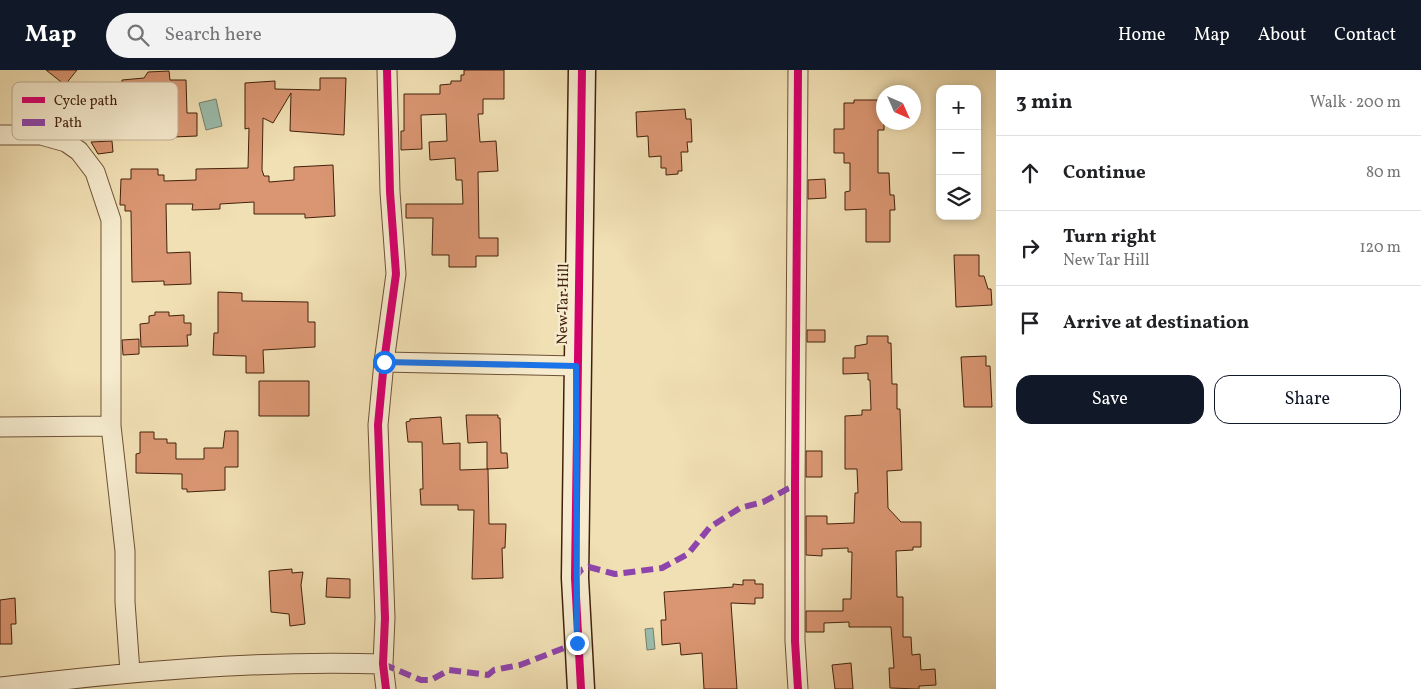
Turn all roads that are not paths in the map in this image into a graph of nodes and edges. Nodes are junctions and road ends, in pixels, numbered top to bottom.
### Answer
1 (387, 70) edge
2 (582, 70) edge
3 (798, 70) edge
4 (59, 140) edge
5 (384, 362) junction
6 (576, 366) junction
7 (111, 426) junction
8 (0, 427) edge
9 (383, 664) junction
10 (130, 672) junction
11 (0, 687) edge
12 (386, 689) edge
13 (581, 689) edge
14 (798, 689) edge

1 - 5 street
2 - 6 street, New Tar Hill
3 - 14 street
4 - 7 street
5 - 6 street
5 - 9 street
6 - 13 street, New Tar Hill
7 - 8 street
7 - 10 street
9 - 10 street
9 - 12 street
10 - 11 street

